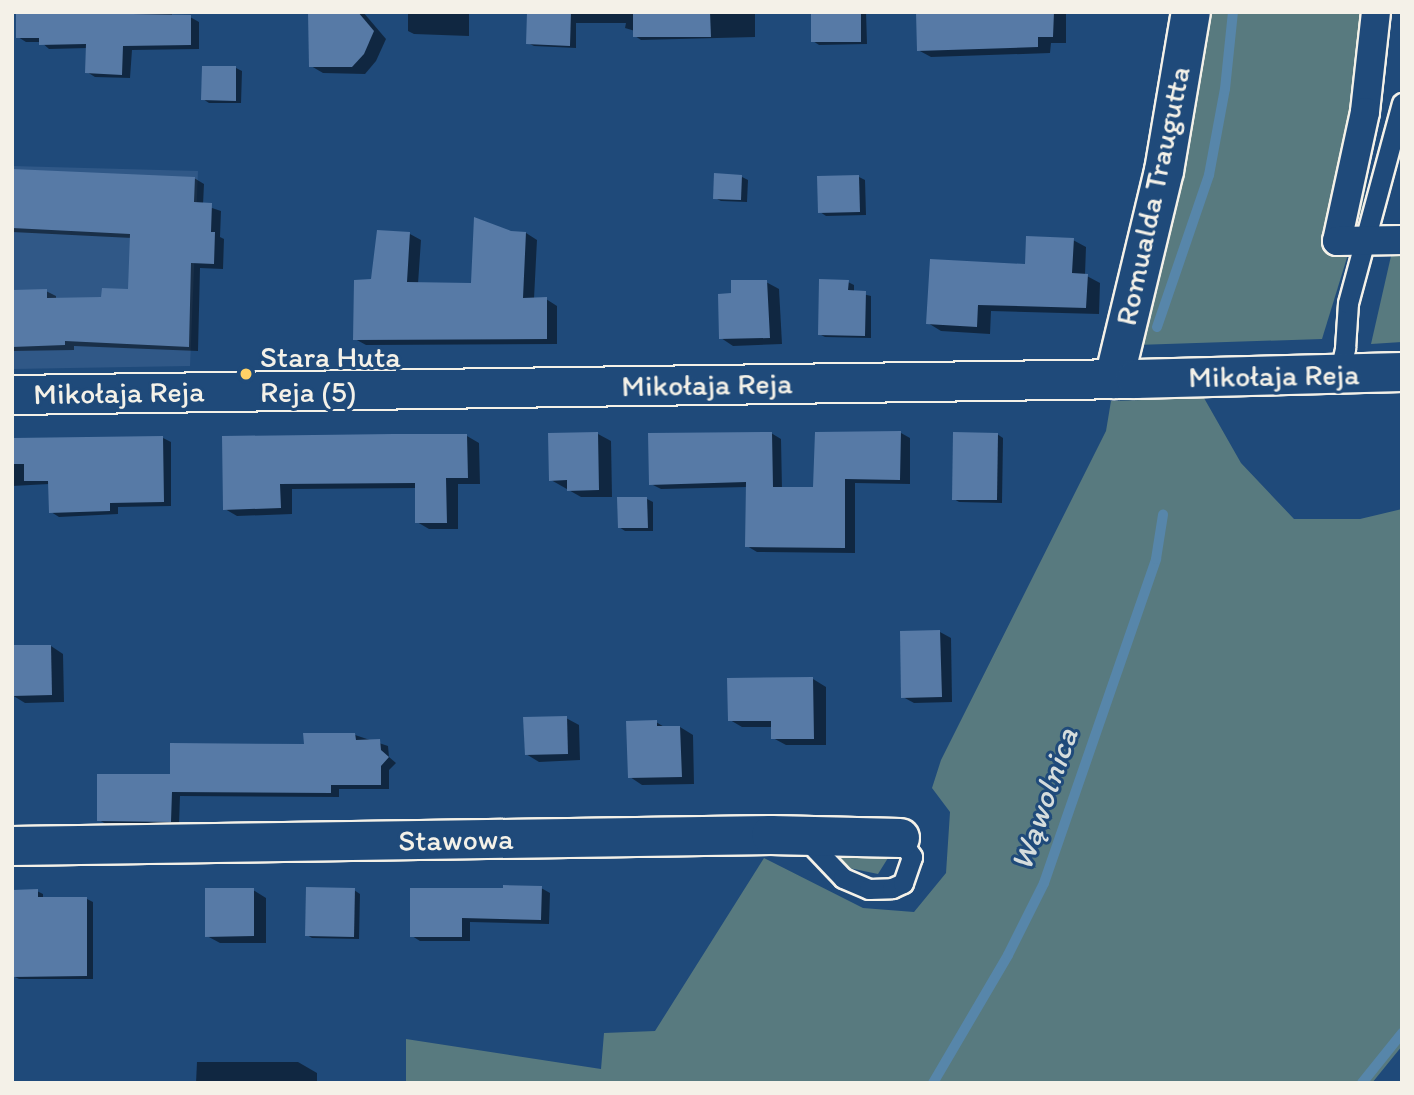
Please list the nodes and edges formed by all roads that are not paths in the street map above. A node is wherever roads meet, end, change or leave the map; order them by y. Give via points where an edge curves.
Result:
1 (1191, 12) edge
2 (1377, 12) edge
3 (1402, 103) edge
4 (1402, 240) edge
5 (1366, 242) junction
6 (1402, 372) edge
7 (1339, 375) junction
8 (1114, 379) junction
9 (12, 395) edge
10 (803, 836) junction
11 (900, 838) joint
12 (12, 846) edge

1 - 8 street, Romualda Traugutta via 1164,171
2 - 5 street via 1364,112 1337,241
3 - 5 lane
4 - 5 street
5 - 7 lane via 1348,303
6 - 7 street, Mikołaja Reja
7 - 8 street, Mikołaja Reja
8 - 9 street, Mikołaja Reja
10 - 11 street, Stawowa
10 - 11 lane via 843,878 869,890 903,883 912,857
10 - 12 street, Stawowa

